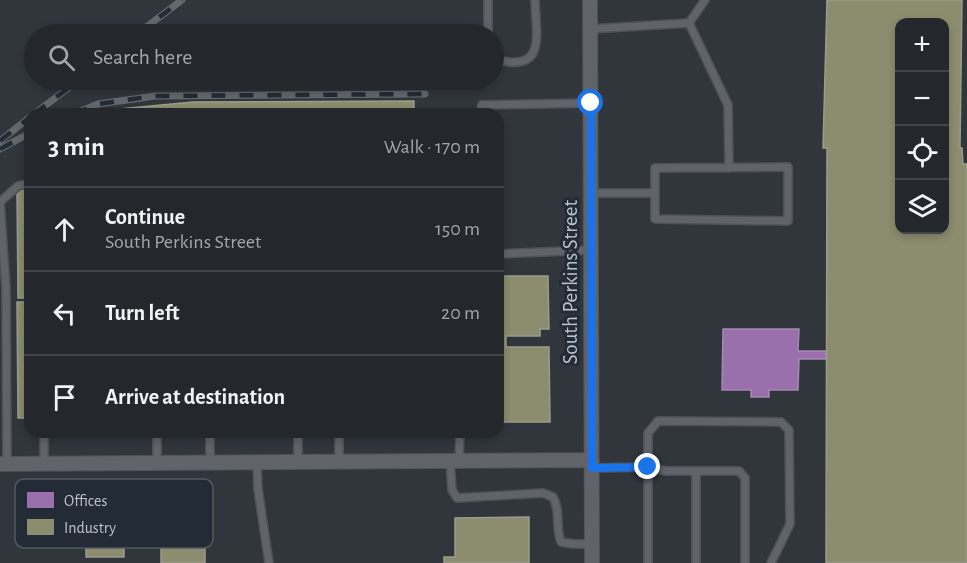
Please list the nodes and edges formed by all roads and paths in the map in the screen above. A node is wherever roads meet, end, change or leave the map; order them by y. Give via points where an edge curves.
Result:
1 (488, 0) edge
2 (535, 0) edge
3 (590, 0) edge
4 (705, 0) edge
5 (689, 23) junction
6 (488, 24) edge
7 (590, 29) junction
8 (504, 62) edge
9 (591, 103) junction
10 (481, 108) edge
11 (729, 168) junction
12 (24, 184) edge
13 (591, 193) junction
14 (655, 193) junction
15 (0, 202) edge
16 (591, 250) junction
17 (504, 254) edge
18 (44, 438) edge
19 (157, 438) edge
20 (210, 438) edge
21 (298, 438) edge
22 (339, 438) edge
23 (459, 438) edge
24 (455, 461) junction
25 (210, 462) junction
26 (257, 462) junction
27 (298, 462) junction
28 (339, 462) junction
29 (44, 463) junction
30 (157, 463) junction
31 (4, 464) edge
32 (592, 464) junction
33 (648, 467) junction
34 (696, 472) junction
35 (592, 544) junction
36 (268, 563) edge
37 (592, 563) edge
38 (648, 563) edge
39 (696, 563) edge
40 (745, 563) edge
41 (771, 563) edge

1 - 6 lane
2 - 8 lane via 537,46 532,56 524,62
3 - 7 street, South Perkins Street
4 - 5 lane
5 - 7 lane
5 - 11 lane via 728,105
7 - 9 street, South Perkins Street
9 - 10 lane
9 - 13 street, South Perkins Street
11 - 14 lane via 655,168
11 - 14 lane via 788,167 788,222 655,219
12 - 15 lane
13 - 14 lane
13 - 16 street, South Perkins Street
15 - 31 lane via 6,288
16 - 17 lane
16 - 32 street, South Perkins Street
18 - 29 lane
19 - 30 lane
20 - 25 lane
21 - 27 lane
22 - 28 lane
23 - 24 lane
24 - 28 street
24 - 32 street
24 - 35 lane via 452,490 457,498 543,493 553,497 557,504 561,542
25 - 26 street
25 - 30 street
26 - 27 street
26 - 36 lane
27 - 28 street
29 - 30 street
29 - 31 street
32 - 33 lane
32 - 35 street, South Perkins Street
33 - 34 lane
33 - 38 lane
33 - 41 lane via 648,433 657,421 781,422 789,430 790,524
34 - 39 lane
34 - 40 lane via 739,471 745,478
35 - 37 street, South Perkins Street

